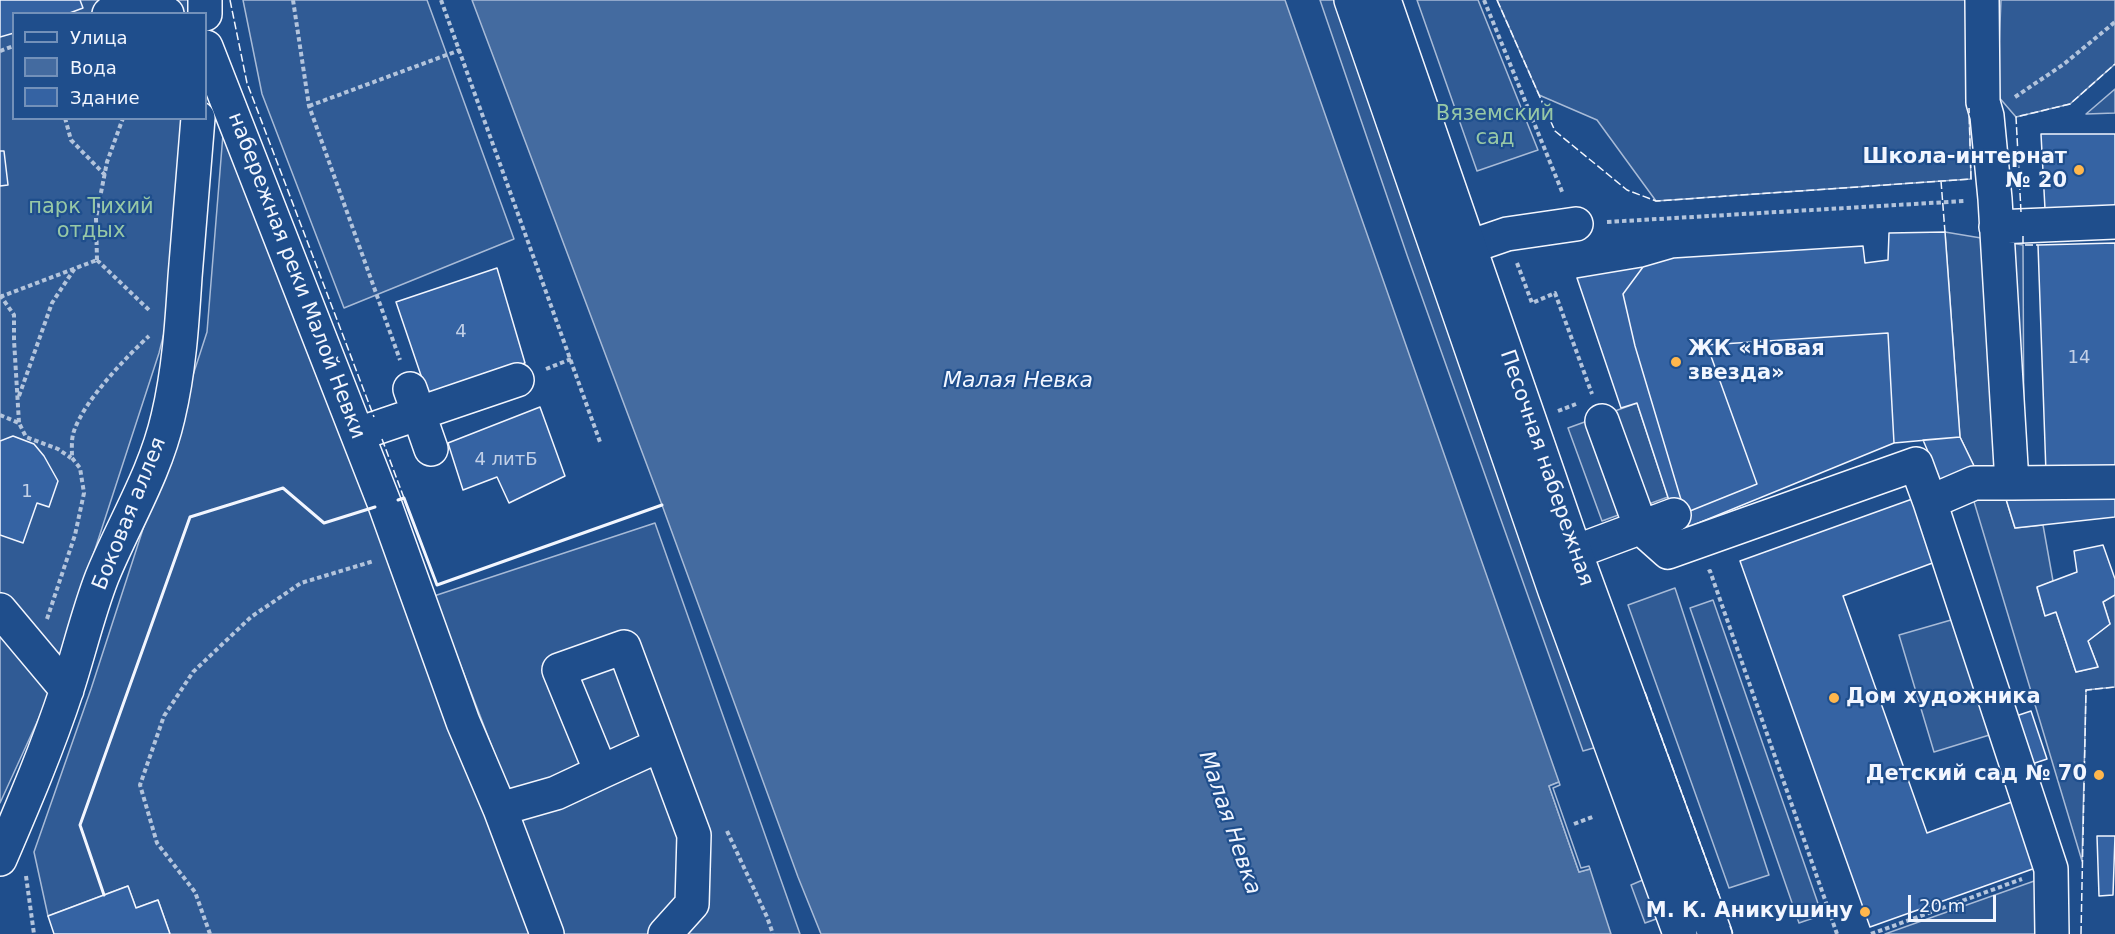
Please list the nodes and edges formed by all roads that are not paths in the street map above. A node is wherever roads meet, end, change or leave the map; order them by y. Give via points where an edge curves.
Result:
1 (1351, 0) edge
2 (1384, 0) edge
3 (1982, 0) edge
4 (116, 12) edge
5 (159, 12) edge
6 (207, 50) edge
7 (198, 120) edge
8 (1996, 213) junction
9 (2115, 222) edge
10 (1576, 224) road end
11 (1469, 247) junction
12 (516, 380) dead end
13 (414, 402) junction
14 (1602, 421) road end
15 (358, 434) junction
16 (431, 449) dead end
17 (2115, 482) edge
18 (2012, 483) junction
19 (1930, 502) junction
20 (1674, 515) dead end
21 (1641, 528) junction
22 (1575, 552) junction
23 (0, 610) edge
24 (67, 690) junction
25 (660, 744) junction
26 (601, 772) junction
27 (500, 809) junction
28 (0, 859) edge
29 (547, 934) edge
30 (665, 934) edge
31 (1680, 934) edge
32 (1715, 934) edge
33 (2052, 934) edge

1 - 31 main road, Песочная набережная
2 - 11 main road, Песочная набережная
3 - 8 main road via 1983,102
4 - 5 main road via 136,6
6 - 15 main road, набережная реки Малой Невки
7 - 24 main road, Боковая аллея via 172,329 177,374 168,419 158,455 101,579
8 - 9 main road
8 - 18 main road
10 - 11 main road via 1507,234
11 - 22 main road, Песочная набережная
12 - 13 main road
13 - 15 main road
13 - 16 main road
14 - 21 main road
15 - 27 main road, набережная реки Малой Невки via 463,722
17 - 18 main road
18 - 19 main road via 1974,483
19 - 21 main road via 1916,464 1668,552
19 - 33 main road via 2051,869
20 - 21 main road
21 - 22 main road
22 - 32 main road, Песочная набережная
23 - 24 main road
24 - 28 main road, Боковая аллея
25 - 26 main road
25 - 26 main road via 624,647 560,670
25 - 30 main road via 693,835 692,904
26 - 27 main road via 556,793
27 - 29 main road, набережная реки Малой Невки

